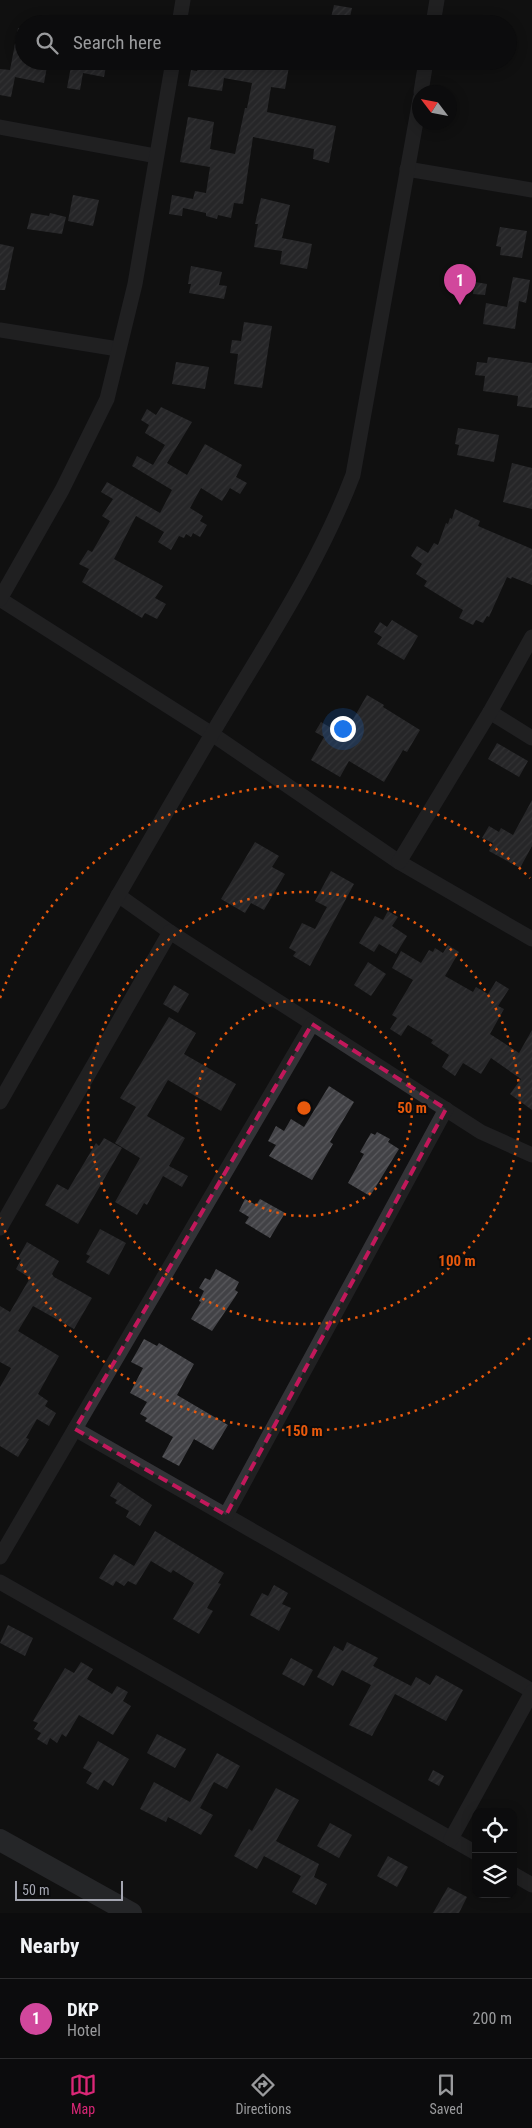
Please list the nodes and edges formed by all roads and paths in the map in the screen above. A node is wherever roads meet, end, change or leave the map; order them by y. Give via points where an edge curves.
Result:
1 (183, 0) edge
2 (438, 0) edge
3 (180, 15) edge
4 (435, 15) edge
5 (170, 70) edge
6 (425, 70) edge
7 (422, 85) edge
8 (0, 127) edge
9 (414, 130) edge
10 (156, 156) junction
11 (407, 169) junction
12 (532, 190) edge
13 (0, 330) edge
14 (118, 350) junction
15 (0, 599) edge
16 (532, 637) edge
17 (490, 712) junction
18 (212, 734) junction
19 (532, 738) edge
20 (400, 862) junction
21 (118, 895) junction
22 (170, 932) junction
23 (532, 939) edge
24 (312, 1024) junction
25 (0, 1102) edge
26 (446, 1109) junction
27 (532, 1155) edge
28 (0, 1228) edge
29 (75, 1428) junction
30 (226, 1515) junction
31 (0, 1557) edge
32 (0, 1582) edge
33 (532, 1692) edge
34 (451, 1839) junction
35 (0, 1840) edge
36 (472, 1851) edge
37 (517, 1876) edge
38 (532, 1885) edge
39 (131, 1913) edge

1 - 3 street
2 - 4 street
5 - 10 street
6 - 7 street
8 - 10 street
9 - 11 street
10 - 14 street via 135,284
11 - 12 street
11 - 18 street via 352,475 320,551
13 - 14 street
14 - 15 street via 108,399 62,490
15 - 18 street
16 - 17 street
17 - 19 street
17 - 20 street
18 - 20 street
18 - 21 street
20 - 23 street
21 - 22 street
21 - 25 street
22 - 24 street
22 - 28 street
24 - 26 street
24 - 29 street
26 - 27 street via 482,1132
26 - 30 street
29 - 30 street
29 - 31 street
30 - 33 street
32 - 34 street
33 - 34 street
34 - 36 street
35 - 39 street
37 - 38 street

